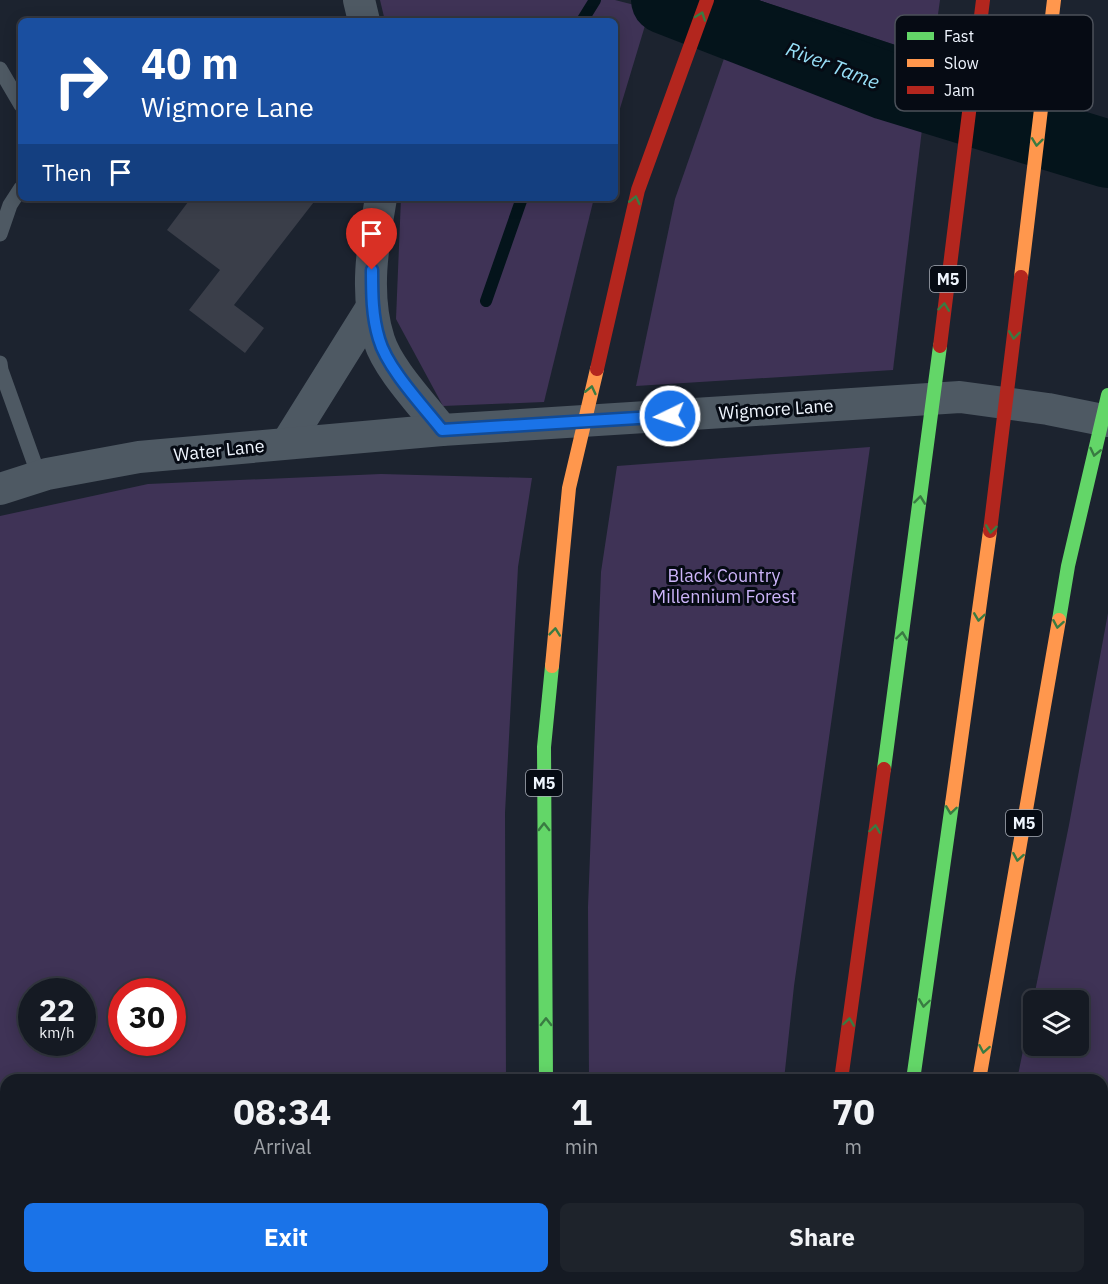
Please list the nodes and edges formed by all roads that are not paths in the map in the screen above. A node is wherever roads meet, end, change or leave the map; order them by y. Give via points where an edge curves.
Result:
1 (360, 0) edge
2 (707, 0) edge
3 (983, 0) edge
4 (1054, 0) edge
5 (981, 15) edge
6 (1052, 15) edge
7 (363, 18) edge
8 (0, 69) edge
9 (18, 100) edge
10 (969, 111) edge
11 (1041, 111) edge
12 (18, 193) edge
13 (380, 201) edge
14 (0, 234) edge
15 (372, 307) junction
16 (0, 363) edge
17 (1108, 395) edge
18 (1108, 421) edge
19 (442, 430) junction
20 (287, 443) junction
21 (39, 476) junction
22 (0, 489) edge
23 (546, 1074) edge
24 (842, 1074) edge
25 (914, 1074) edge
26 (980, 1074) edge

1 - 7 street
23 -> 2 highway, M5 via 544,747 569,488 638,190
5 -> 3 highway, M5
4 -> 6 highway
8 - 9 lane
24 -> 10 highway, M5
11 -> 25 highway via 987,559
12 - 14 lane
13 - 15 street via 371,252
15 - 19 street via 379,341 393,366
15 - 20 street
16 - 21 lane
17 -> 26 highway, M5 via 1068,566
18 - 19 street, Wigmore Lane via 960,397
19 - 20 street, Water Lane
20 - 21 street, Water Lane via 139,458
21 - 22 street, Water Lane

